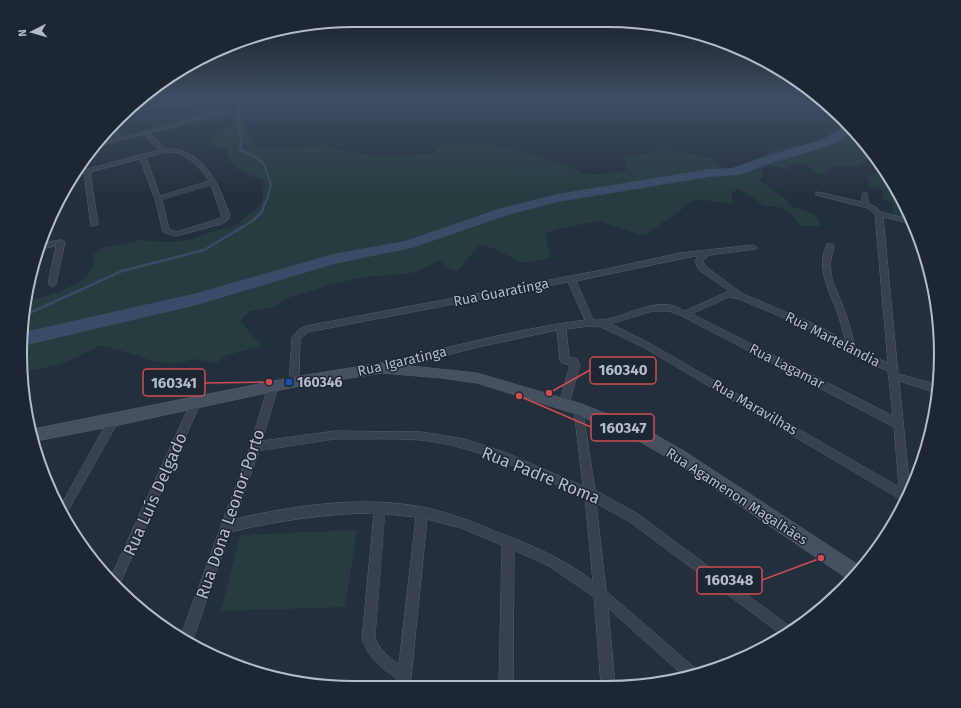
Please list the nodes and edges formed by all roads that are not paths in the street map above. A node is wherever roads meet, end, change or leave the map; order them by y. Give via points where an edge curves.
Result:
1 (116, 131) edge
2 (149, 131) edge
3 (145, 132) junction
4 (119, 139) junction
5 (104, 143) edge
6 (163, 151) junction
7 (143, 157) junction
8 (87, 171) junction
9 (82, 172) edge
10 (213, 182) junction
11 (818, 194) dead end
12 (865, 194) dead end
13 (158, 199) junction
14 (866, 205) junction
15 (879, 214) junction
16 (905, 220) edge
17 (94, 224) dead end
18 (45, 246) edge
19 (830, 246) dead end
20 (753, 247) dead end
21 (706, 254) junction
22 (571, 279) junction
23 (52, 284) dead end
24 (741, 296) junction
25 (674, 309) joint
26 (685, 314) junction
27 (590, 323) junction
28 (602, 324) junction
29 (561, 327) junction
30 (852, 351) junction
31 (382, 368) junction
32 (893, 372) junction
33 (294, 382) junction
34 (273, 387) junction
35 (932, 387) edge
36 (195, 404) junction
37 (564, 404) junction
38 (579, 409) junction
39 (114, 420) junction
40 (898, 424) junction
41 (37, 434) edge
42 (254, 447) junction
43 (904, 490) edge
44 (591, 494) junction
45 (901, 496) edge
46 (65, 508) edge
47 (380, 508) junction
48 (422, 513) junction
49 (226, 527) junction
50 (508, 541) junction
51 (852, 571) edge
52 (117, 579) edge
53 (602, 594) junction
54 (784, 629) edge
55 (187, 635) edge
56 (688, 671) edge
57 (403, 681) edge
58 (506, 681) edge
59 (608, 681) edge

1 - 4 street
2 - 3 street
3 - 4 street
3 - 6 street
4 - 5 street
6 - 7 street
6 - 10 street via 174,150 184,153 200,165
7 - 8 street
7 - 13 street
8 - 9 street
8 - 17 street
10 - 13 street
10 - 13 street via 225,213 225,218 218,222 176,234 168,232
11 - 14 street
12 - 14 street
14 - 15 street via 874,208
15 - 16 street
15 - 32 street
18 - 23 street via 61,242
19 - 30 street via 825,269 827,279
20 - 21 street, Rua Guaratinga
21 - 22 street, Rua Guaratinga via 680,256
21 - 24 street via 699,261 702,268
22 - 27 street
22 - 33 street, Rua Guaratinga via 306,329 296,338
24 - 26 street, Rua Martelândia via 729,294
24 - 30 street, Rua Martelândia via 818,329
25 - 26 street, Rua Lagamar
25 - 28 street, Rua Igaratinga via 653,308
26 - 40 street, Rua Lagamar
27 - 28 street, Rua Igaratinga
27 - 29 street, Rua Igaratinga
28 - 45 street, Rua Maravilhas via 646,345
29 - 31 street, Rua Igaratinga
29 - 37 street via 565,360 574,362 575,365
30 - 32 street, Rua Martelândia
31 - 33 street, Rua Igaratinga
31 - 37 street, Rua Agamenon Magalhães via 477,378
32 - 35 street, Rua Martelândia
32 - 40 street
33 - 34 street, Rua Igaratinga
34 - 36 street, Rua Igaratinga
34 - 42 street, Rua Dona Leonor Porto
36 - 39 street, Rua Igaratinga
36 - 52 street, Rua Luís Delgado
37 - 38 street, Rua Agamenon Magalhães
38 - 44 street
38 - 51 street, Rua Agamenon Magalhães via 640,434 679,456
39 - 41 street, Rua Igaratinga
39 - 46 street
40 - 43 street
42 - 44 street, Rua Padre Roma via 334,435 421,436 464,444 504,457
42 - 49 street, Rua Dona Leonor Porto
44 - 53 street
44 - 54 street, Rua Padre Roma via 634,518
47 - 48 street
47 - 49 street via 343,507 256,519
47 - 57 street via 368,639 374,651
48 - 50 street via 455,521
48 - 57 street
49 - 55 street, Rua Dona Leonor Porto
50 - 53 street via 561,565
50 - 58 street
53 - 56 street
53 - 59 street

